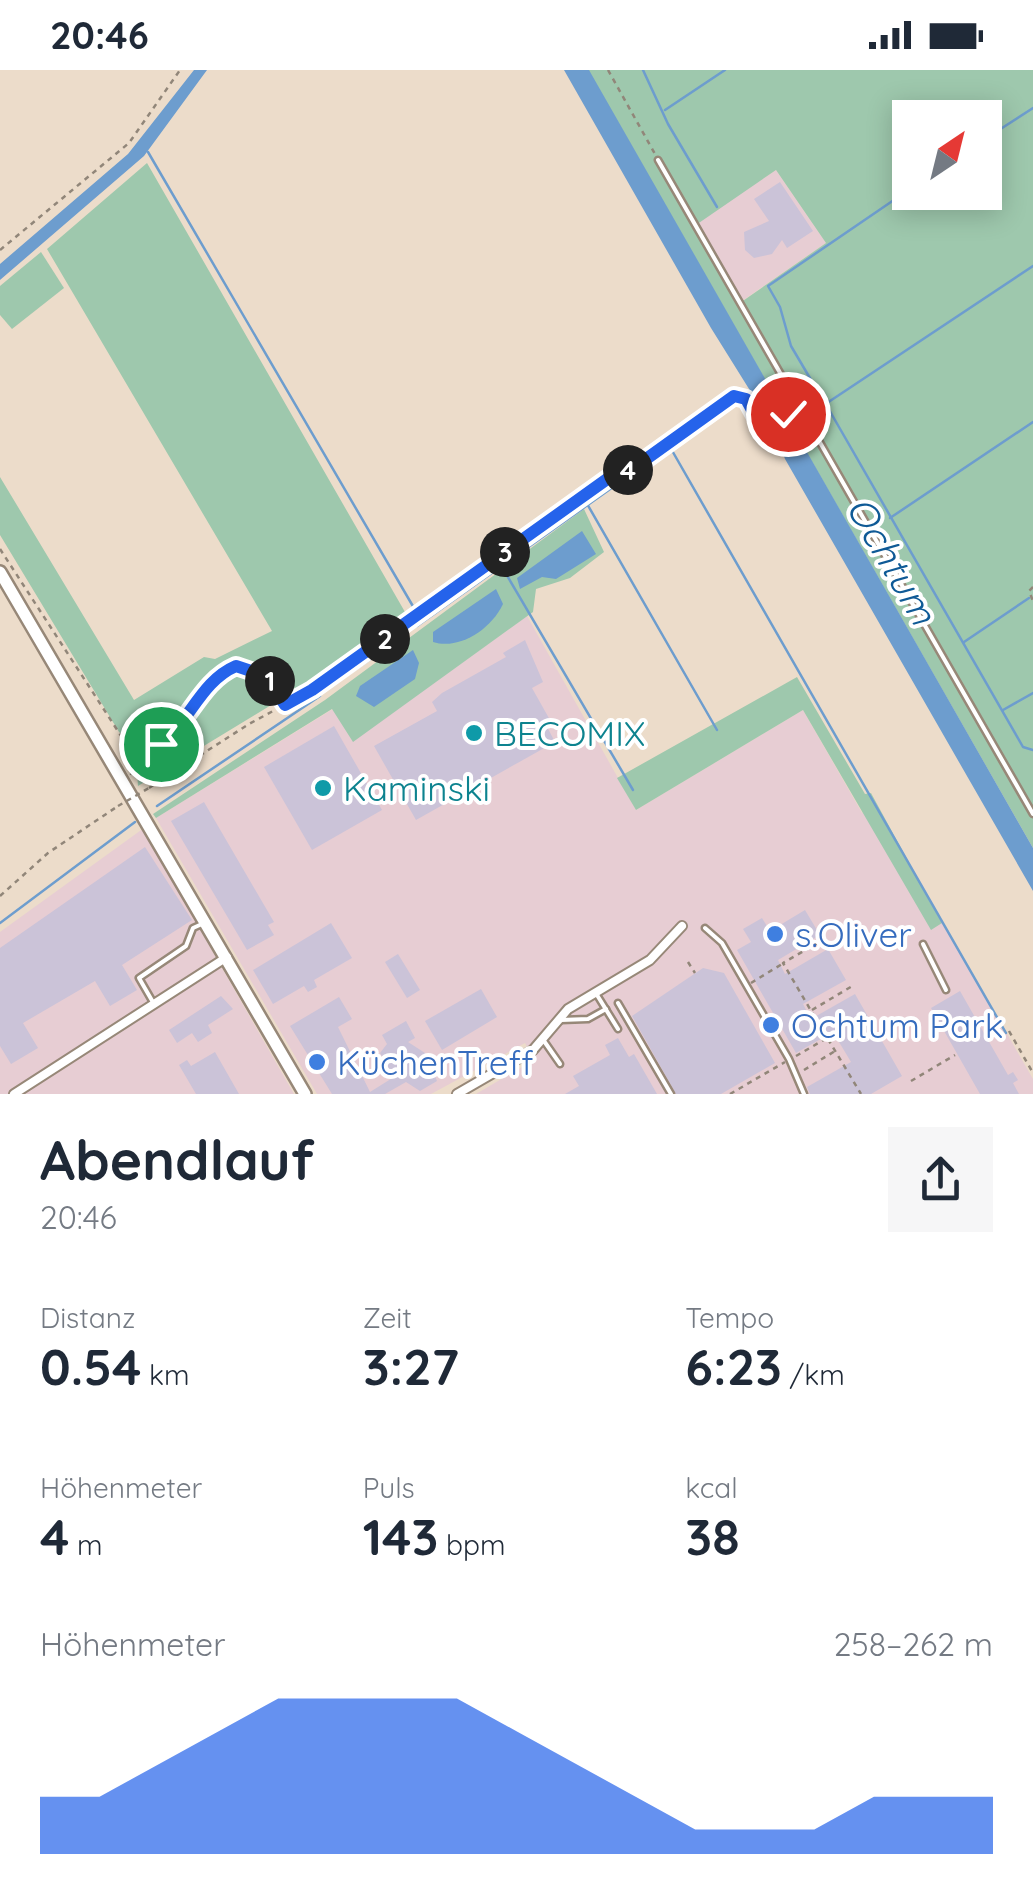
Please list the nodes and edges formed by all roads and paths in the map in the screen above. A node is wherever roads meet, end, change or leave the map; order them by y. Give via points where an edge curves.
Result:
1 (180, 70) edge
2 (608, 70) edge
3 (658, 160) joint
4 (0, 250) edge
5 (788, 414) dead end
6 (0, 549) edge
7 (0, 572) edge
8 (1033, 587) edge
9 (1033, 600) edge
10 (285, 705) junction
11 (134, 797) junction
12 (1033, 814) edge
13 (0, 896) edge
14 (206, 922) junction
15 (682, 926) dead end
16 (705, 928) dead end
17 (826, 938) dead end
18 (924, 944) dead end
19 (227, 957) junction
20 (688, 962) dead end
21 (784, 963) junction
22 (695, 973) dead end
23 (854, 984) dead end
24 (747, 985) junction
25 (946, 990) dead end
26 (595, 992) junction
27 (618, 1003) dead end
28 (154, 1004) junction
29 (606, 1009) junction
30 (811, 1010) junction
31 (561, 1020) junction
32 (618, 1029) dead end
33 (1008, 1032) dead end
34 (827, 1038) junction
35 (544, 1040) junction
36 (835, 1051) junction
37 (956, 1055) dead end
38 (790, 1060) junction
39 (560, 1064) dead end
40 (1033, 1073) edge
41 (794, 1075) junction
42 (910, 1081) dead end
43 (14, 1094) edge
44 (306, 1094) edge
45 (458, 1094) edge
46 (671, 1094) edge
47 (730, 1094) edge
48 (804, 1094) edge
49 (861, 1094) edge

1 - 4 path via 129,143
2 - 3 path
3 - 12 lane
5 - 10 path via 762,428 746,399 734,396
6 - 10 path via 125,742 148,749 161,744 218,674 236,666 266,676
7 - 11 main road
8 - 9 path
10 - 11 path, bridge
11 - 13 path, bridge via 48,853
11 - 14 main road
14 - 19 main road
14 - 28 lane via 194,928 186,946 140,978
15 - 26 street via 650,960
16 - 24 lane via 722,942
17 - 21 path
18 - 25 lane
19 - 28 street
19 - 44 main road via 267,1041
20 - 22 path
21 - 24 path
21 - 30 path
23 - 30 path
24 - 38 lane
26 - 29 lane
26 - 31 street
27 - 46 lane
28 - 43 street
29 - 31 lane via 588,1019
29 - 32 lane
30 - 34 path
31 - 35 street
33 - 40 path
34 - 36 path
34 - 38 path
35 - 39 lane
35 - 45 street
36 - 41 path
36 - 49 path
37 - 42 path
38 - 41 lane
38 - 47 path
41 - 48 lane

